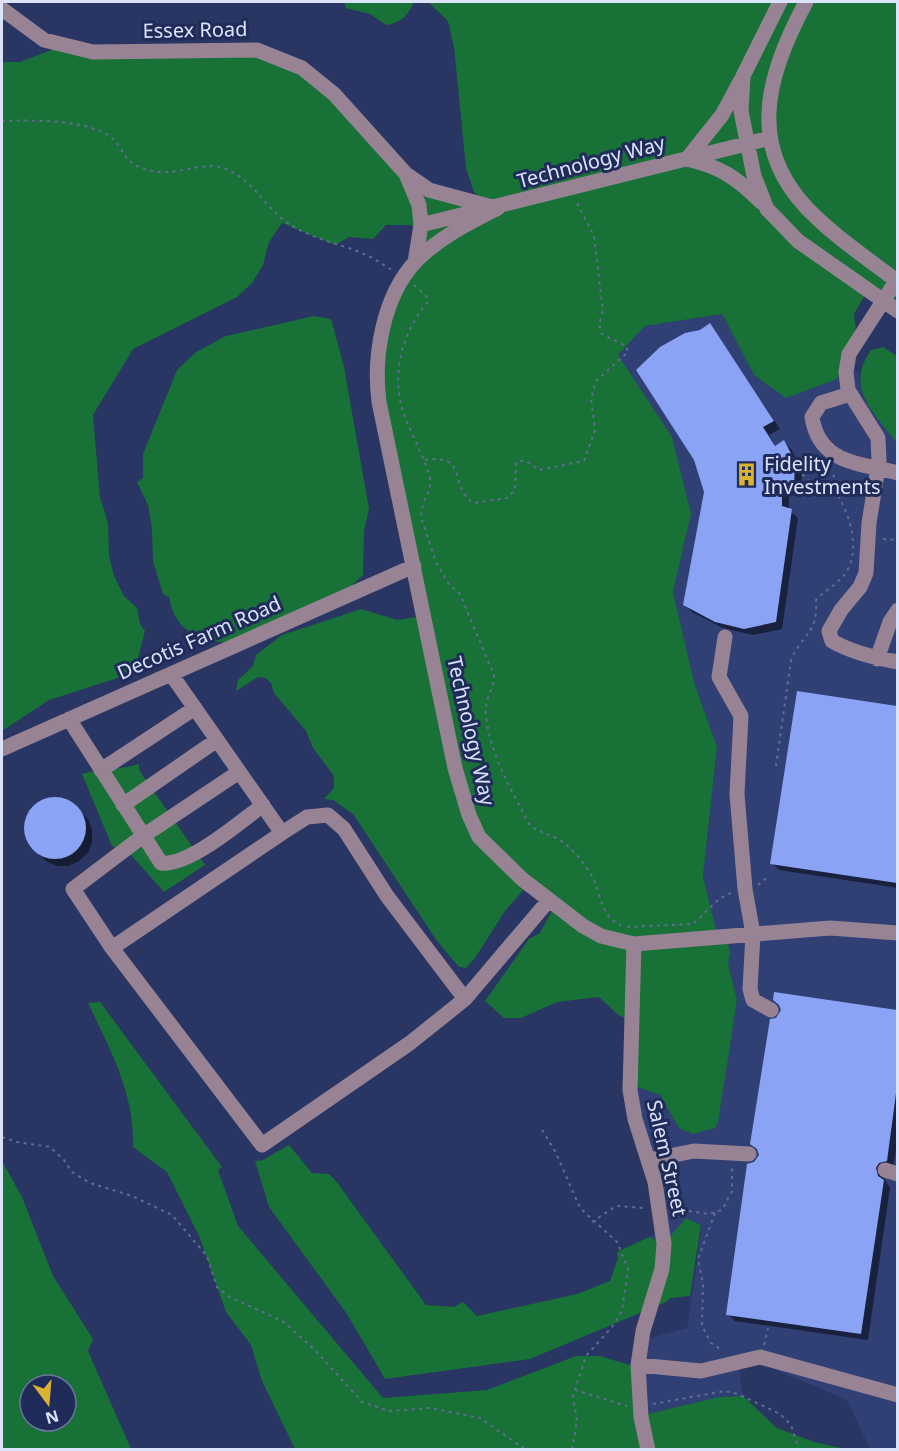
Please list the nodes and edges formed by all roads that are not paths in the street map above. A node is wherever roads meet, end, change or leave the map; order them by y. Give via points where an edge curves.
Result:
1 (780, 2) edge
2 (806, 2) edge
3 (2, 9) edge
4 (743, 76) junction
5 (770, 138) junction
6 (746, 144) junction
7 (687, 159) junction
8 (406, 174) junction
9 (498, 208) junction
10 (767, 209) junction
11 (421, 225) junction
12 (415, 262) junction
13 (897, 281) edge
14 (882, 300) junction
15 (897, 311) edge
16 (850, 394) junction
17 (878, 467) junction
18 (897, 472) edge
19 (414, 566) junction
20 (897, 610) edge
21 (725, 637) dead end
22 (878, 658) junction
23 (897, 662) edge
24 (171, 674) junction
25 (195, 708) junction
26 (69, 719) junction
27 (217, 740) junction
28 (2, 749) edge
29 (101, 770) junction
30 (239, 772) junction
31 (123, 805) junction
32 (263, 806) junction
33 (282, 832) junction
34 (143, 837) junction
35 (549, 900) junction
36 (897, 933) edge
37 (753, 934) junction
38 (634, 944) junction
39 (112, 948) junction
40 (465, 999) junction
41 (771, 1010) dead end
42 (749, 1154) dead end
43 (649, 1160) junction
44 (638, 1365) junction
45 (897, 1395) edge
46 (648, 1449) edge

1 - 4 street
2 - 5 street via 784,43 770,88
3 - 8 street, Essex Road via 44,40 93,52 257,50 302,68 334,94
4 - 6 street via 741,111
4 - 7 street via 722,115
5 - 6 street, Technology Way
5 - 13 street via 787,184 817,219
6 - 7 street, Technology Way
6 - 10 street
7 - 9 street, Technology Way
7 - 10 street via 715,165 741,183
8 - 9 street via 429,190
8 - 11 street, Essex Road via 419,205
9 - 11 street, Technology Way
9 - 12 street via 449,234
10 - 14 street via 798,241
11 - 12 street, Essex Road
12 - 19 street, Technology Way via 398,288 386,318 377,387
13 - 14 street
14 - 15 street
14 - 16 street via 849,354 846,372
16 - 17 street via 878,438
16 - 17 street via 821,403 812,417 814,433 846,462
17 - 18 street
17 - 22 street via 866,573 829,631 838,645
19 - 24 street, Decotis Farm Road
19 - 35 street, Technology Way via 455,768 469,815 479,837
20 - 22 street
21 - 37 street via 719,677 741,716 737,794
22 - 23 street
24 - 25 street
24 - 26 street, Decotis Farm Road
25 - 27 street
25 - 29 street
26 - 28 street, Decotis Farm Road
26 - 29 street
27 - 30 street
27 - 31 street
29 - 31 street
30 - 32 street
30 - 34 street
31 - 34 street
32 - 33 street
32 - 34 street via 171,865 161,863
33 - 39 street
33 - 40 street via 307,817 328,815 344,830 387,896
34 - 39 street via 73,889
35 - 38 street, Technology Way via 583,927
35 - 40 street
36 - 37 street, Technology Way via 830,928
37 - 38 street, Technology Way
37 - 41 street via 750,990 753,1000
38 - 43 street, Salem Street via 630,1090
39 - 40 street via 262,1145 410,1043
42 - 43 street via 694,1151
43 - 44 street, Salem Street via 664,1244 662,1269 643,1331
44 - 45 street via 701,1371 760,1357
44 - 46 street, Salem Street via 639,1406

